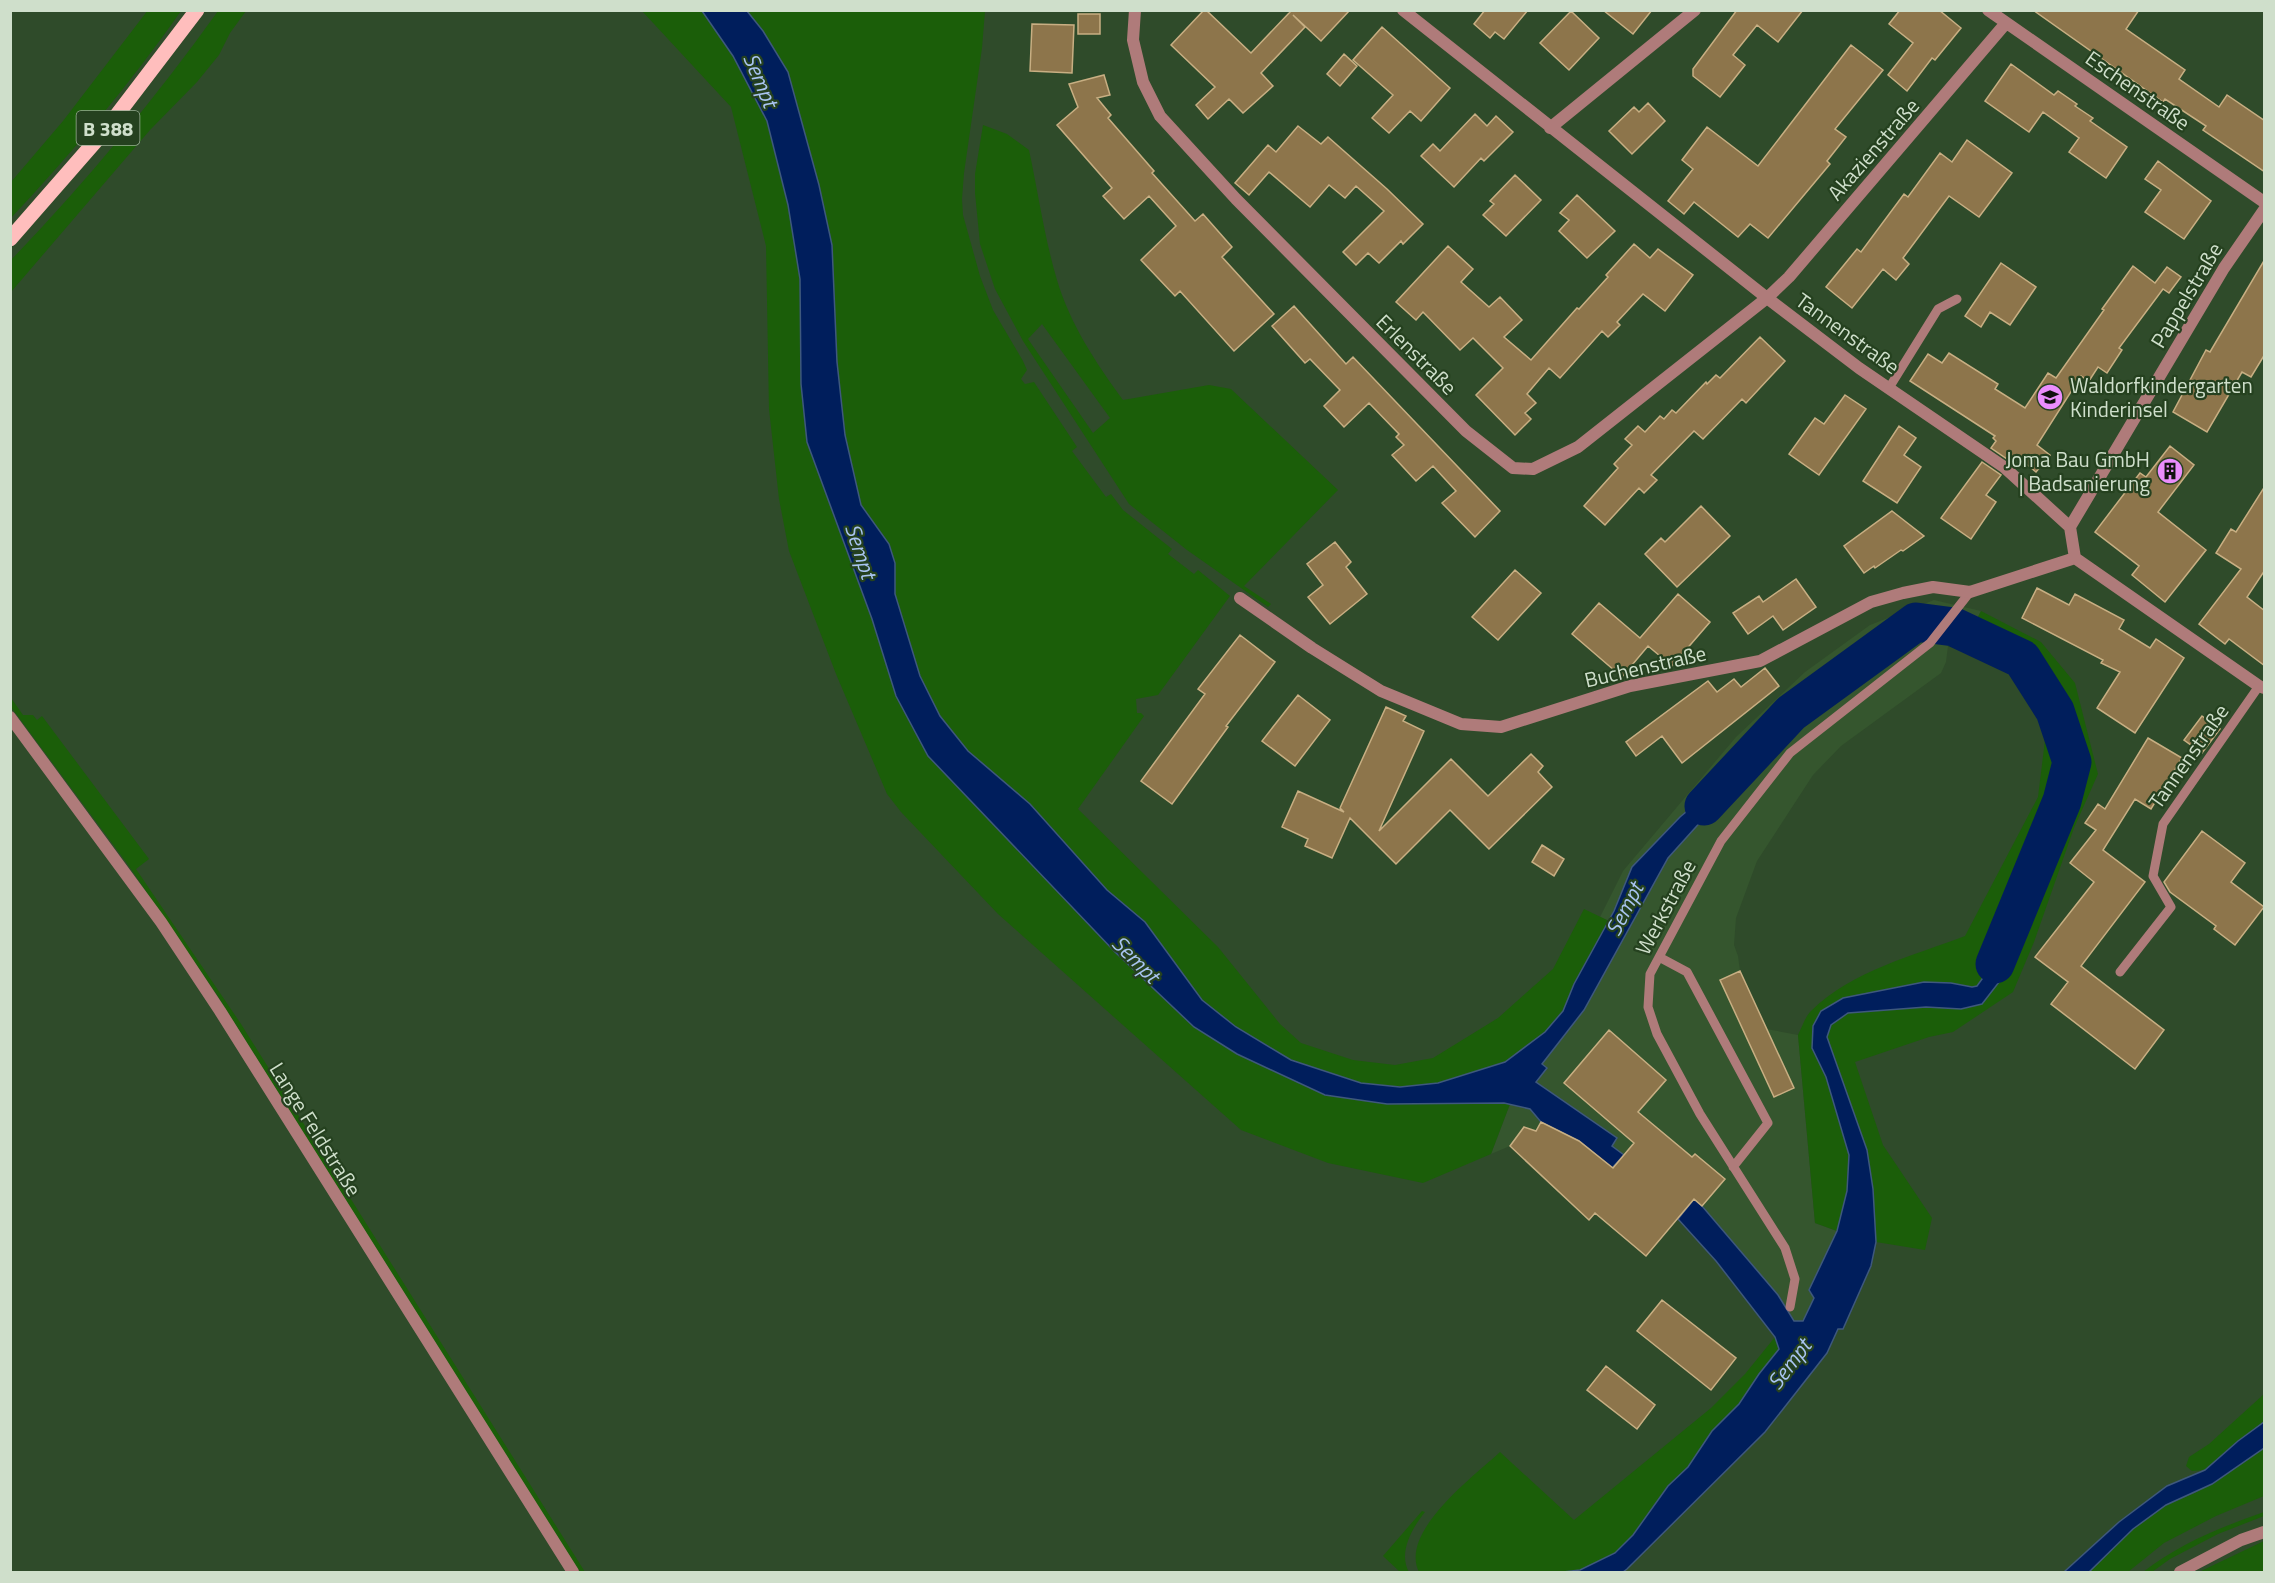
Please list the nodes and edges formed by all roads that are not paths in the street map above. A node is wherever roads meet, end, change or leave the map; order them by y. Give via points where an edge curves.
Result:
1 (197, 10) edge
2 (1135, 10) edge
3 (1402, 10) edge
4 (1695, 10) edge
5 (1988, 10) edge
6 (2006, 23) junction
7 (1550, 128) junction
8 (2265, 202) edge
9 (2265, 210) edge
10 (10, 239) edge
11 (1767, 298) junction
12 (1957, 299) dead end
13 (1889, 388) junction
14 (2070, 527) junction
15 (2075, 558) junction
16 (1970, 592) junction
17 (1240, 598) dead end
18 (2262, 687) edge
19 (10, 717) edge
20 (1659, 957) junction
21 (2120, 972) dead end
22 (1733, 1167) junction
23 (1790, 1307) dead end
24 (2265, 1532) edge
25 (573, 1572) edge
26 (2180, 1572) edge

1 - 10 main road, B 388 via 107,128
2 - 11 street, Erlenstraße via 1133,40 1143,82 1160,116 1236,200 1466,431 1513,468 1533,469 1578,447
3 - 7 street, Tannenstraße
4 - 7 street
5 - 6 street, Eschenstraße
6 - 8 street, Eschenstraße
6 - 11 street, Akazienstraße
7 - 11 street, Tannenstraße
9 - 14 street, Pappelstraße via 2224,268
11 - 13 street, Tannenstraße
12 - 13 lane via 1938,309
13 - 14 street, Tannenstraße via 2004,467
14 - 15 street
15 - 16 street, Buchenstraße
15 - 18 street, Tannenstraße
16 - 17 street, Buchenstraße via 1932,587 1871,602 1760,661 1630,686 1501,727 1461,724 1381,691
16 - 20 lane, Werkstraße via 1930,643 1790,753 1720,841
18 - 21 lane, Tannenstraße via 2163,824 2153,876 2171,907
19 - 25 street, Lange Feldstraße via 168,932
20 - 22 lane, Werkstraße via 1647,988 1648,1007 1657,1034
20 - 22 lane via 1687,972 1768,1123
22 - 23 lane, Werkstraße via 1785,1248 1795,1279
24 - 26 street

